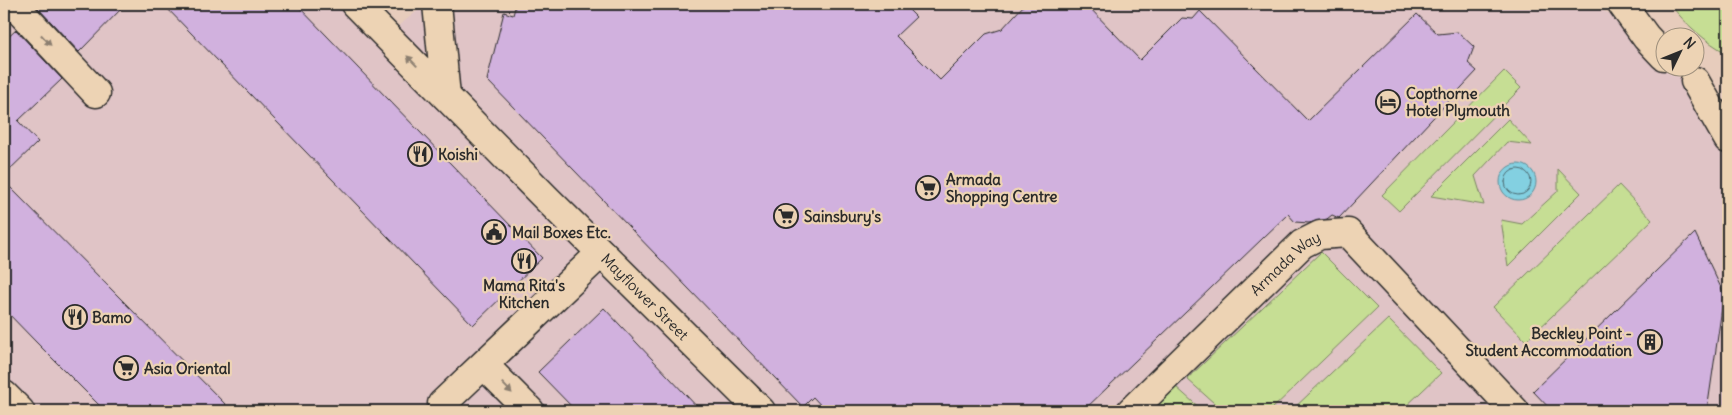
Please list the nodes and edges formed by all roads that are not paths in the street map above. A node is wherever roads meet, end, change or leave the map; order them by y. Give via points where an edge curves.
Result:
1 (13, 4) edge
2 (355, 4) edge
3 (438, 4) edge
4 (1619, 6) edge
5 (1654, 45) edge
6 (1689, 78) edge
7 (1693, 78) edge
8 (96, 93) dead end
9 (446, 96) junction
10 (1728, 99) edge
11 (1728, 139) edge
12 (601, 253) junction
13 (484, 365) junction
14 (4, 395) edge
15 (442, 404) dead end
16 (20, 411) edge
17 (530, 411) edge
18 (761, 411) edge
19 (1131, 411) edge
20 (1515, 411) edge

1 -> 8 street
9 -> 2 street, Mayflower Street
3 - 9 street
4 - 5 street
6 - 11 street
7 - 10 street
9 - 12 street, Mayflower Street
12 - 13 street
12 - 18 street, Mayflower Street
13 - 15 street
13 -> 17 street
14 - 16 street
19 - 20 street, Armada Way via 1302,244 1320,235 1348,233

